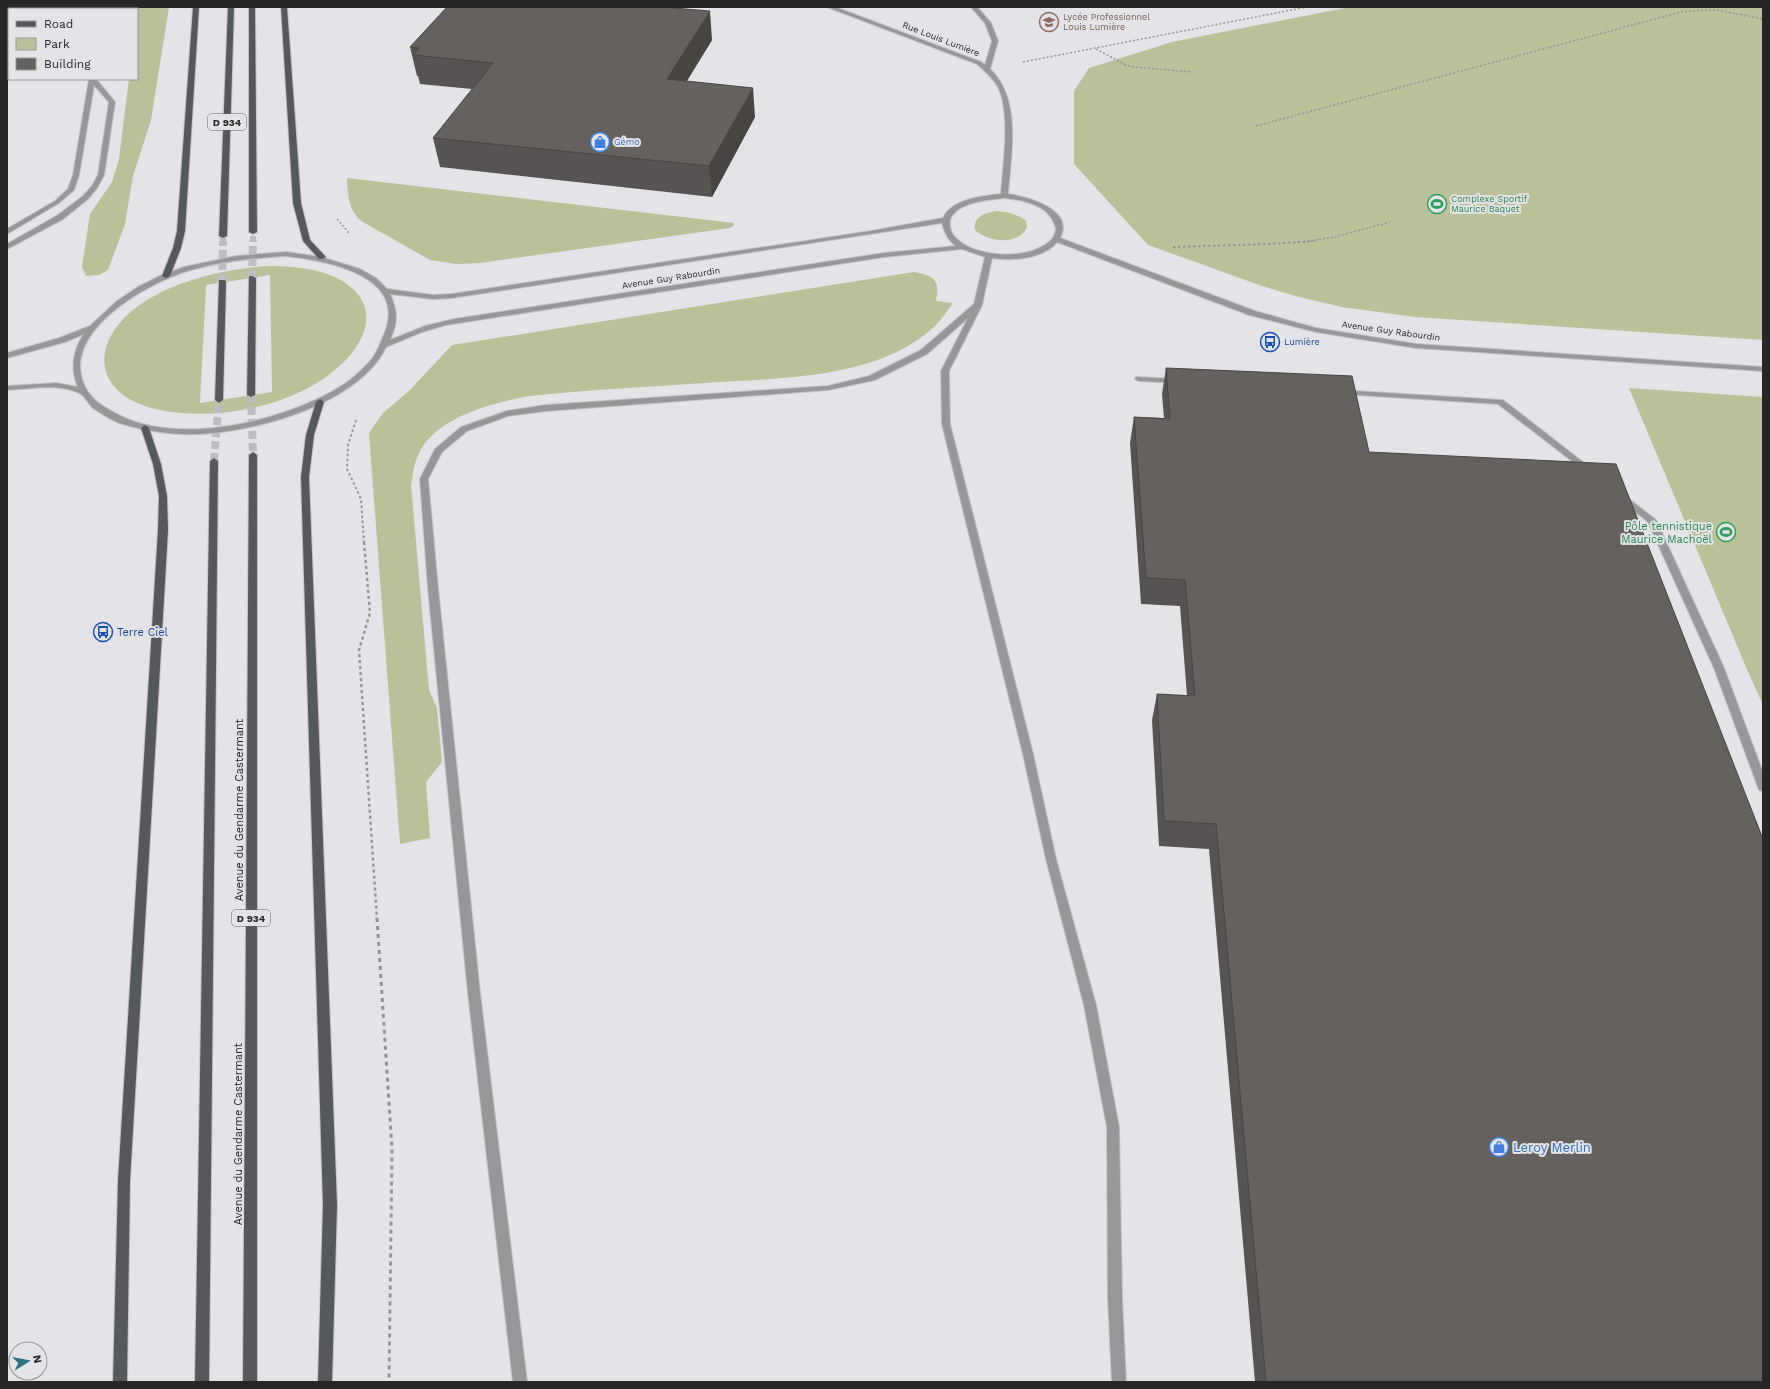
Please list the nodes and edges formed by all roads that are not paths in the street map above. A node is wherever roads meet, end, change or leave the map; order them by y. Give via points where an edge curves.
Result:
1 (196, 7) edge
2 (231, 7) edge
3 (252, 7) edge
4 (284, 7) edge
5 (830, 7) edge
6 (974, 7) edge
7 (987, 69) junction
8 (93, 80) edge
9 (94, 80) edge
10 (1004, 196) junction
11 (947, 220) junction
12 (7, 232) edge
13 (253, 232) tunnel mouth
14 (223, 236) tunnel mouth
15 (1056, 239) junction
16 (7, 247) edge
17 (964, 247) junction
18 (989, 256) junction
19 (322, 257) junction
20 (166, 276) junction
21 (252, 278) tunnel mouth
22 (222, 282) tunnel mouth
23 (385, 291) junction
24 (978, 305) junction
25 (92, 328) junction
26 (386, 345) junction
27 (7, 356) edge
28 (1763, 369) edge
29 (1139, 379) dead end
30 (1186, 382) edge
31 (7, 388) edge
32 (83, 391) junction
33 (1335, 391) edge
34 (251, 395) tunnel mouth
35 (219, 400) tunnel mouth
36 (320, 402) junction
37 (145, 428) junction
38 (253, 454) tunnel mouth
39 (214, 461) tunnel mouth
40 (1598, 477) edge
41 (1610, 487) edge
42 (1763, 787) edge
43 (120, 1382) edge
44 (202, 1382) edge
45 (250, 1382) edge
46 (324, 1382) edge
47 (520, 1382) edge
48 (1119, 1382) edge

1 - 20 main road via 181,231
2 - 14 main road, D 934
3 - 13 main road, D 934
4 - 19 main road via 297,203 306,241
5 - 7 street, Rue Louis Lumière via 979,63
6 - 7 street via 988,23 995,41
7 - 10 street, Rue Louis Lumière via 1003,90 1008,114
8 - 12 street via 71,190 57,202
9 - 16 street via 112,102 98,183 71,208
10 - 11 street via 988,197 961,205
10 - 15 street via 1021,198 1050,210 1058,220 1060,229
11 - 17 street via 946,230 952,239
11 - 23 street, Avenue Guy Rabourdin via 452,296 433,297
15 - 18 street via 1037,252 1011,257
15 - 28 street, Avenue Guy Rabourdin via 1252,313 1316,330 1416,346
17 - 18 street
17 - 26 street, Avenue Guy Rabourdin via 884,255 454,321 414,332
18 - 24 street
19 - 20 street via 286,254 246,255 205,263
19 - 23 street via 349,265 365,274
20 - 25 street via 136,291 111,309
21 - 34 main road
22 - 35 main road
23 - 26 street via 394,317
24 - 47 street via 924,352 872,378 828,388 546,408 507,414 464,429 438,451 424,479 474,993
24 - 48 street via 946,371 946,424 1028,754 1051,859 1090,1005 1113,1127 1115,1298
25 - 27 street via 62,340
25 - 32 street via 79,350 76,371
26 - 36 street via 371,366 348,385
29 - 30 street
31 - 32 street via 56,385
32 - 37 street via 102,410 118,419
33 - 40 street via 1500,402
36 - 37 street via 278,418 232,429 186,432
36 - 46 main road via 310,435 305,477 330,1205
37 - 43 main road via 157,464 163,496 163,530 124,1181
38 - 45 main road, Avenue du Gendarme Castermant / D 934
39 - 44 main road
41 - 42 street via 1652,520 1719,668

